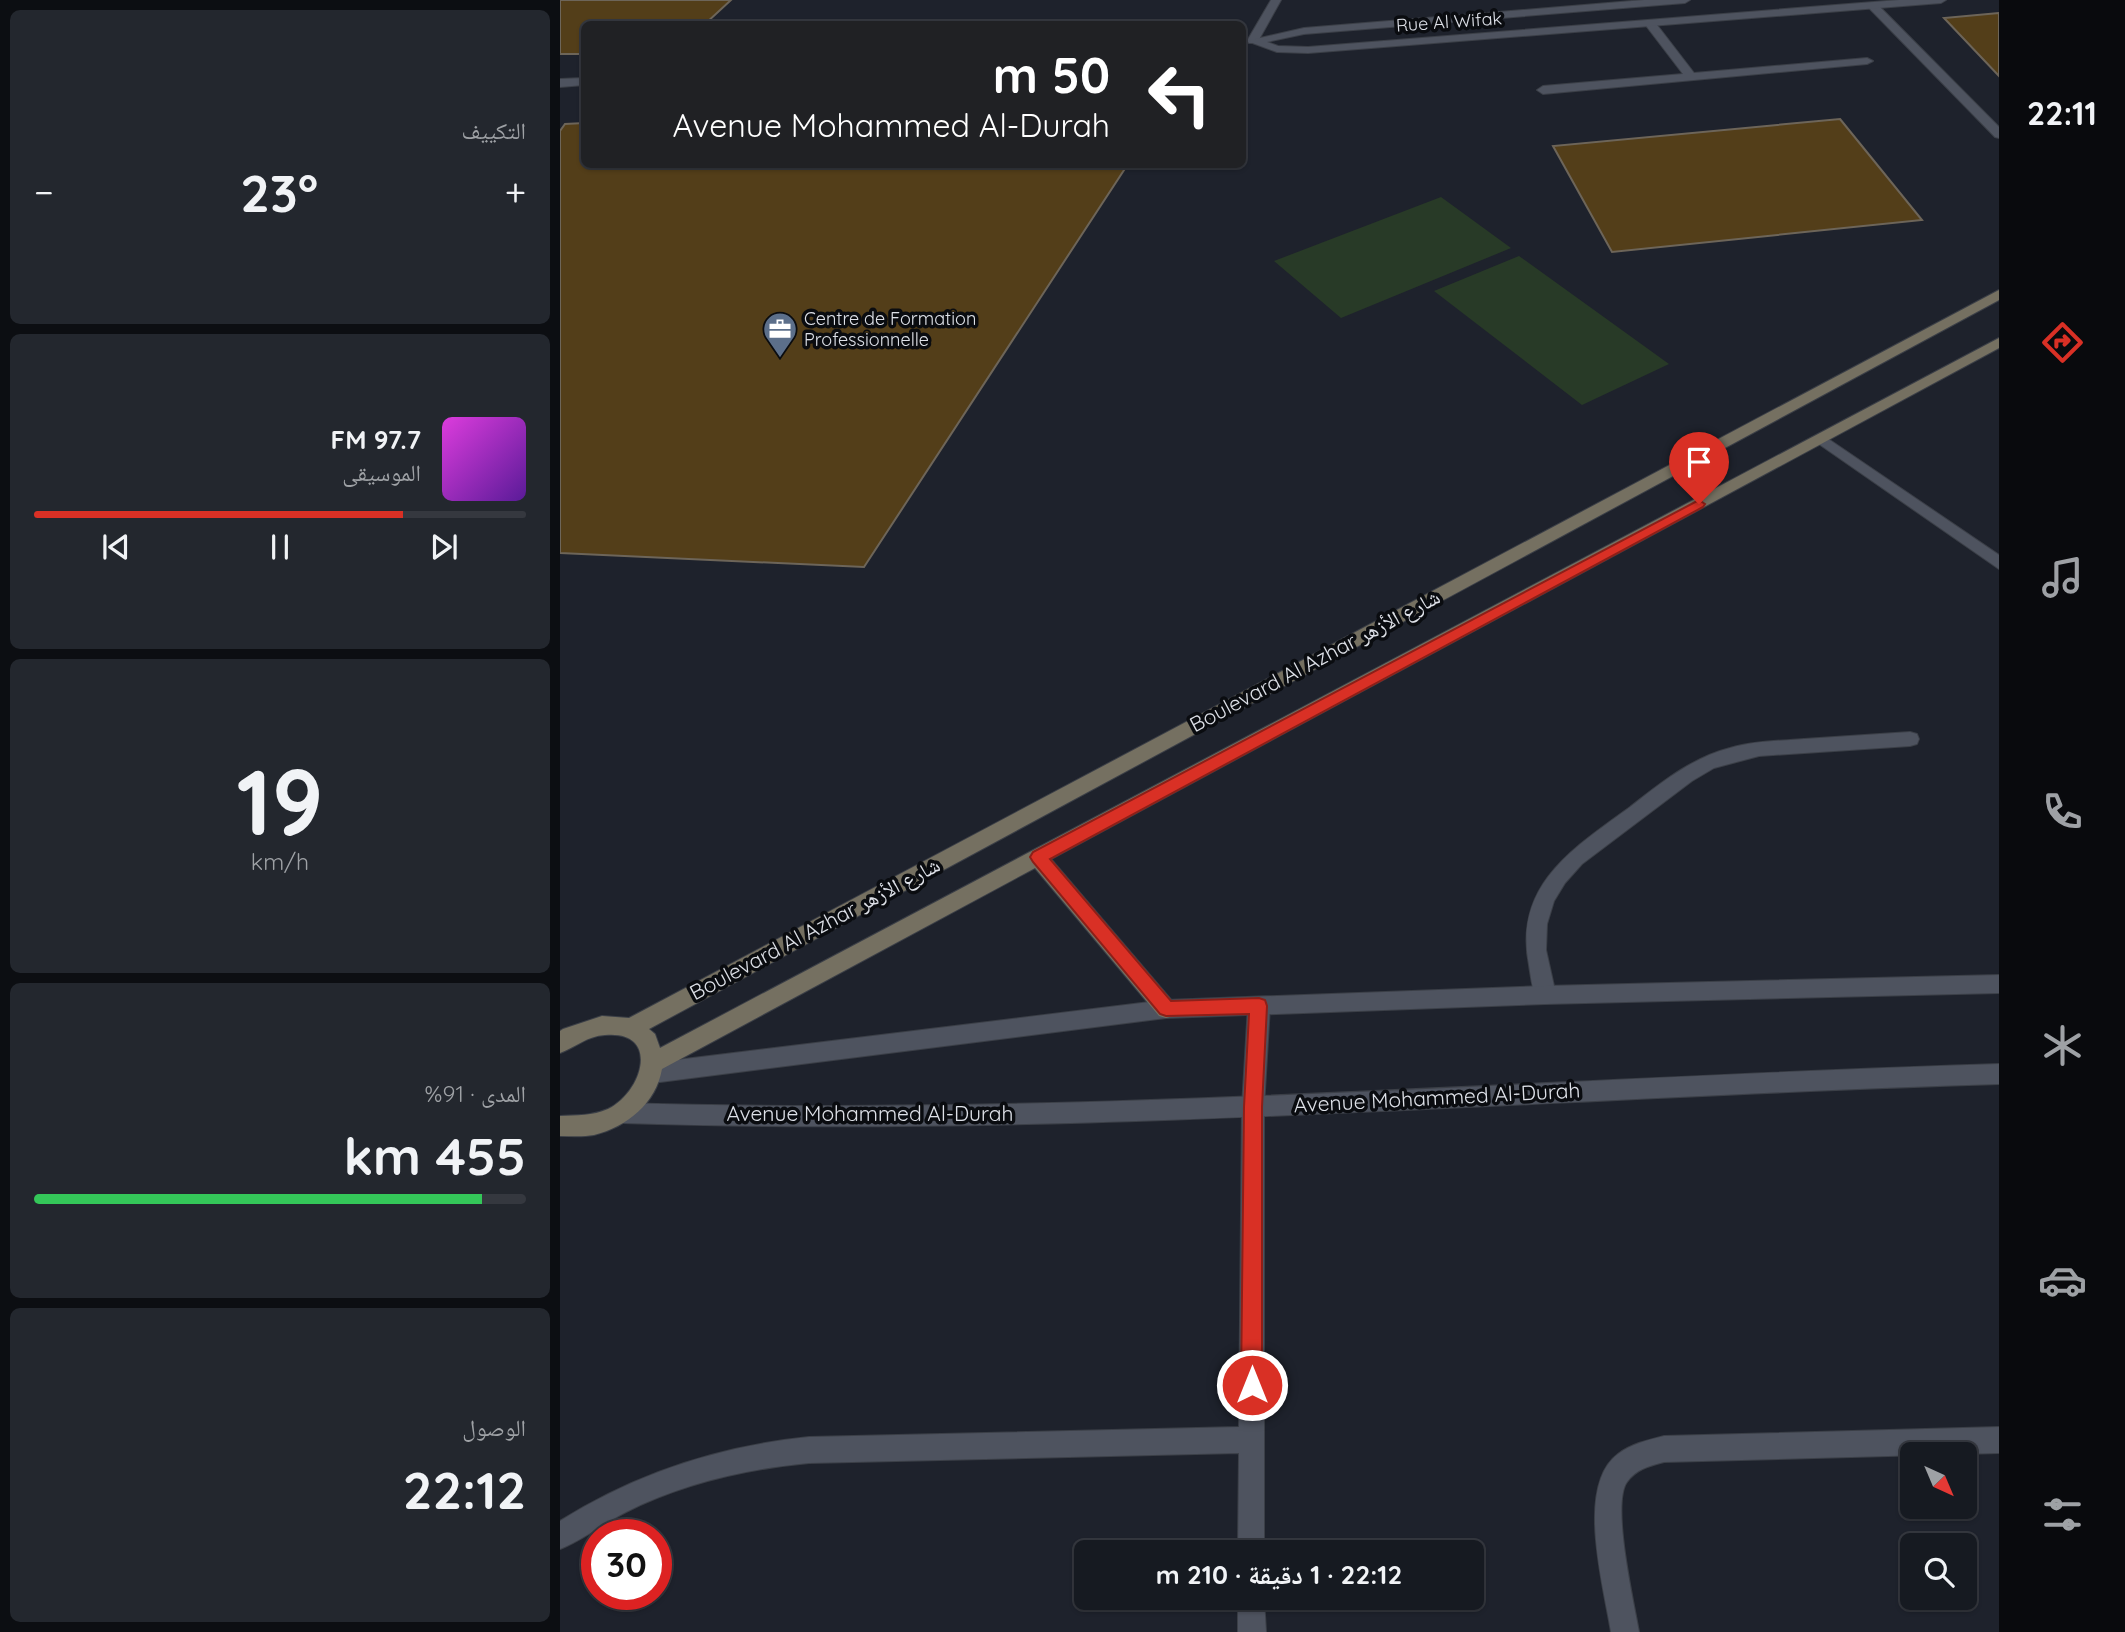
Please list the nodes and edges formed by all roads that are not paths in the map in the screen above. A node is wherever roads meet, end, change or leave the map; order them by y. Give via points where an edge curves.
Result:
1 (1276, 0) edge
2 (1685, 0) edge
3 (1941, 0) edge
4 (1663, 1) edge
5 (1873, 5) junction
6 (1650, 23) junction
7 (1248, 42) edge
8 (1867, 61) dead end
9 (1691, 77) junction
10 (581, 82) edge
11 (560, 83) edge
12 (1543, 90) dead end
13 (1999, 134) edge
14 (1999, 294) edge
15 (1999, 342) edge
16 (1821, 439) junction
17 (1999, 563) edge
18 (1910, 739) dead end
19 (1038, 857) junction
20 (1999, 984) edge
21 (1545, 995) junction
22 (1259, 1006) junction
23 (1166, 1009) junction
24 (631, 1028) junction
25 (560, 1043) edge
26 (653, 1067) junction
27 (1999, 1074) edge
28 (1253, 1107) junction
29 (623, 1113) junction
30 (560, 1126) edge
31 (1251, 1440) junction
32 (1999, 1440) edge
33 (560, 1536) edge
34 (1251, 1540) edge
35 (1251, 1610) edge
36 (1251, 1632) edge
37 (1625, 1632) edge

1 - 7 street
2 - 4 street, Rue Al Wifak
3 - 5 street, Rue Al Wifak
4 - 7 street, Rue Al Wifak via 1304,31
5 - 6 street, Rue Al Wifak
5 - 13 street
6 - 7 street, Rue Al Wifak via 1308,50
6 - 9 street
8 - 9 street
9 - 12 street
10 - 11 street
14 - 24 main road, Boulevard Al Azhar شارع الأزهر
15 - 16 main road, Boulevard Al Azhar شارع الأزهر
16 - 17 street
16 - 19 main road, Boulevard Al Azhar شارع الأزهر
18 - 21 street via 1759,749 1719,759 1685,776 1575,859 1558,877 1538,924 1536,950
19 - 23 main road
19 - 26 main road, Boulevard Al Azhar شارع الأزهر
20 - 21 street
21 - 22 street
22 - 23 street
22 - 28 street
23 - 26 street
24 - 25 main road via 599,1025
24 - 26 main road via 651,1047
26 - 29 main road via 636,1101
27 - 28 street, Avenue Mohammed Al-Durah
28 - 29 street, Avenue Mohammed Al-Durah via 823,1118
28 - 31 street
29 - 30 main road via 603,1124
31 - 33 street via 763,1453 668,1480
31 - 34 street
32 - 37 street via 1646,1451 1616,1474 1606,1513
35 - 36 street

